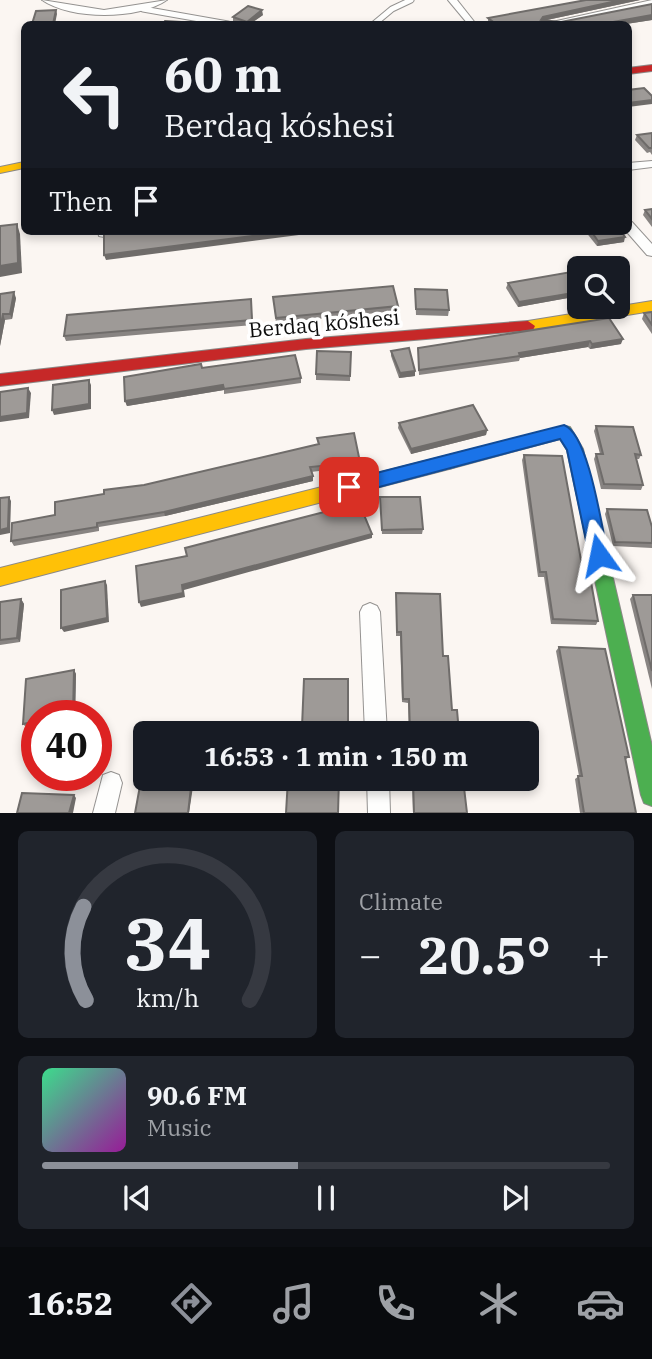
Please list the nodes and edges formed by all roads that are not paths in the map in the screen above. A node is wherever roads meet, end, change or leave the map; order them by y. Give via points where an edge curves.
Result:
1 (47, 0) edge
2 (163, 0) edge
3 (411, 0) edge
4 (452, 0) edge
5 (652, 4) edge
6 (143, 9) junction
7 (211, 21) edge
8 (378, 21) edge
9 (470, 21) edge
10 (564, 21) edge
11 (652, 68) edge
12 (632, 70) edge
13 (652, 164) edge
14 (21, 165) edge
15 (632, 166) edge
16 (0, 170) edge
17 (632, 230) edge
18 (652, 252) edge
19 (652, 306) edge
20 (0, 380) edge
21 (0, 577) edge
22 (370, 612) dead end
23 (375, 721) edge
24 (109, 791) edge
25 (378, 791) edge
26 (652, 795) edge
27 (104, 813) edge
28 (379, 813) edge

1 - 6 street via 67,9 106,15
2 - 6 street
3 - 8 lane
4 - 9 street
5 - 10 street
6 - 7 lane
11 - 12 street
13 - 15 street
14 - 16 street
17 - 18 street
19 - 20 street, Berdaq kóshesi via 523,327 306,345
21 - 26 street via 564,432 575,449
22 - 23 street
24 - 27 street
25 - 28 street

